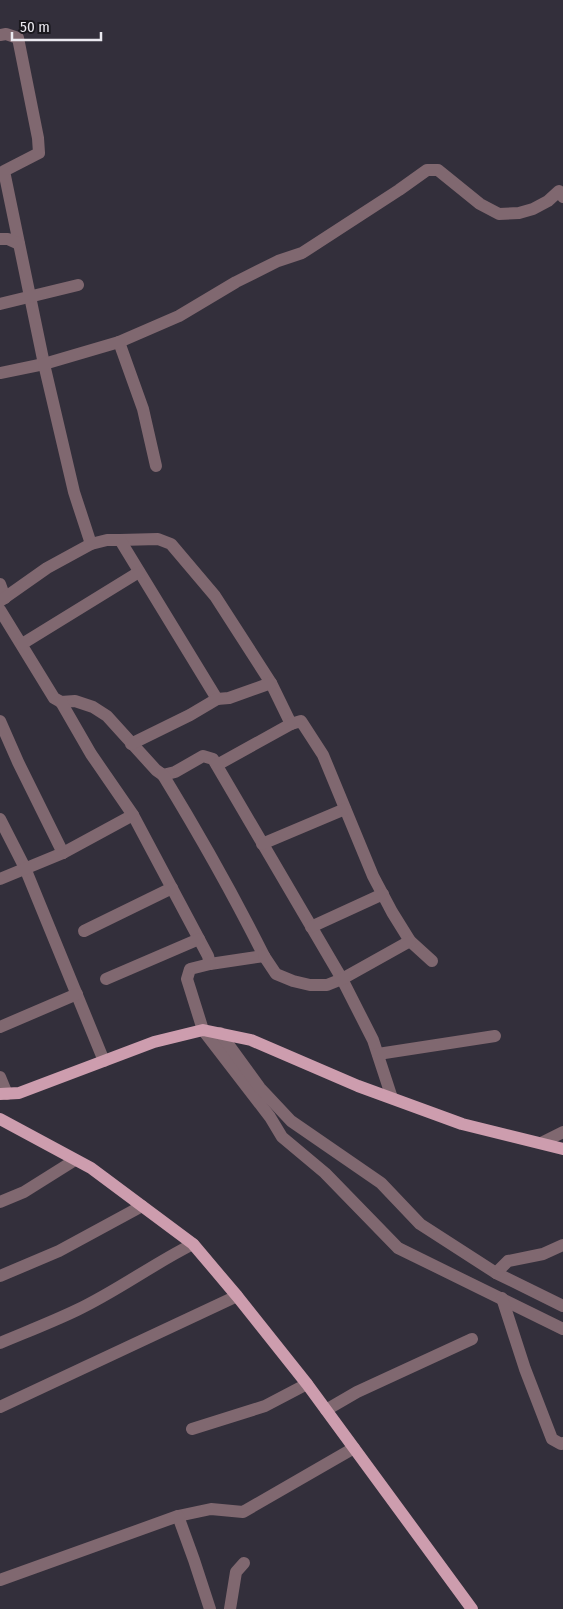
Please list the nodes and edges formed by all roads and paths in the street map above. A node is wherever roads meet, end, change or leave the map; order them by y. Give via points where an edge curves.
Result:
1 (0, 35) edge
2 (2, 171) edge
3 (563, 196) edge
4 (0, 239) edge
5 (19, 244) junction
6 (78, 285) dead end
7 (30, 298) junction
8 (0, 304) edge
9 (119, 342) junction
10 (44, 364) junction
11 (0, 373) edge
12 (156, 466) dead end
13 (120, 540) junction
14 (91, 544) junction
15 (139, 572) junction
16 (0, 584) edge
17 (2, 603) edge
18 (22, 644) junction
19 (271, 683) junction
20 (217, 699) junction
21 (61, 702) junction
22 (0, 721) edge
23 (291, 724) junction
24 (131, 744) junction
25 (217, 765) junction
26 (163, 775) junction
27 (345, 809) junction
28 (133, 814) junction
29 (0, 819) edge
30 (262, 844) junction
31 (63, 853) junction
32 (25, 868) junction
33 (0, 879) edge
34 (172, 888) junction
35 (383, 894) junction
36 (311, 927) junction
37 (84, 932) dead end
38 (199, 939) junction
39 (410, 941) junction
40 (264, 956) junction
41 (432, 961) dead end
42 (210, 964) junction
43 (106, 979) dead end
44 (342, 979) junction
45 (77, 994) junction
46 (0, 1028) edge
47 (203, 1030) junction
48 (220, 1033) junction
49 (495, 1036) dead end
50 (378, 1054) junction
51 (104, 1061) junction
52 (0, 1077) edge
53 (4, 1094) edge
54 (392, 1098) junction
55 (1, 1121) edge
56 (563, 1132) edge
57 (541, 1143) junction
58 (563, 1149) edge
59 (75, 1160) junction
60 (0, 1202) edge
61 (142, 1206) junction
62 (193, 1244) junction
63 (563, 1245) edge
64 (496, 1273) junction
65 (0, 1276) edge
66 (237, 1296) junction
67 (502, 1298) junction
68 (563, 1306) edge
69 (563, 1329) edge
70 (472, 1339) dead end
71 (0, 1343) edge
72 (307, 1384) junction
73 (0, 1407) edge
74 (326, 1410) junction
75 (192, 1429) dead end
76 (563, 1443) edge
77 (354, 1448) junction
78 (178, 1516) junction
79 (244, 1563) dead end
80 (0, 1580) edge
81 (210, 1609) edge
82 (230, 1609) edge
83 (472, 1609) edge

1 - 2 street via 18,38 39,153
2 - 5 street
3 - 9 street via 559,191 533,209 499,214 480,204 438,170 427,170 302,253 278,261 180,316
4 - 5 street
5 - 7 street
6 - 7 street
7 - 8 street
7 - 10 street
9 - 10 street
9 - 12 street via 142,409
10 - 11 street
10 - 14 street via 74,492
13 - 14 street
13 - 15 street
13 - 19 street via 158,539 171,544 215,596
14 - 17 street via 47,568
15 - 18 street
15 - 20 street
16 - 17 street
17 - 18 street
18 - 21 street via 54,698
19 - 20 street
19 - 23 street
20 - 24 street
21 - 24 street via 75,701 93,707 107,716
21 - 28 street via 91,754
22 - 31 street
23 - 25 street
23 - 27 street via 301,720 323,755
24 - 26 street
25 - 26 street via 213,759 203,756
25 - 30 street
26 - 40 street via 238,903
27 - 30 street
27 - 35 street
28 - 31 street
28 - 34 street
29 - 32 street
30 - 36 street
31 - 32 street
32 - 33 street
32 - 45 street
34 - 37 street
34 - 38 street
35 - 36 street
35 - 39 street
36 - 44 street
38 - 42 street
38 - 43 street
39 - 41 street
39 - 44 street
40 - 42 street
40 - 44 street via 276,974 293,981 327,985
42 - 47 street via 190,968 188,979
44 - 50 street
45 - 46 street
45 - 51 street
47 - 48 main road
47 - 51 main road via 154,1042
47 - 67 street via 282,1137 325,1173 398,1248
48 - 54 main road via 251,1040
48 - 64 street via 260,1088 291,1121 381,1183 420,1224
49 - 50 street
50 - 54 street
51 - 53 main road via 19,1093
52 - 53 street
54 - 57 main road via 462,1124
55 - 59 main road
56 - 57 street
57 - 58 main road
59 - 60 street via 24,1192
59 - 61 main road
61 - 62 main road
61 - 65 street via 59,1252
62 - 66 main road
62 - 71 street via 78,1310
63 - 64 street via 543,1254 508,1261
64 - 68 street
66 - 72 main road
66 - 73 street
67 - 69 street
67 - 76 street via 552,1439
70 - 74 street via 357,1392
72 - 74 main road
72 - 75 street via 265,1406
74 - 77 main road
77 - 78 street via 243,1512 211,1509
77 - 83 main road
78 - 80 street
78 - 81 street
79 - 82 street via 236,1572

